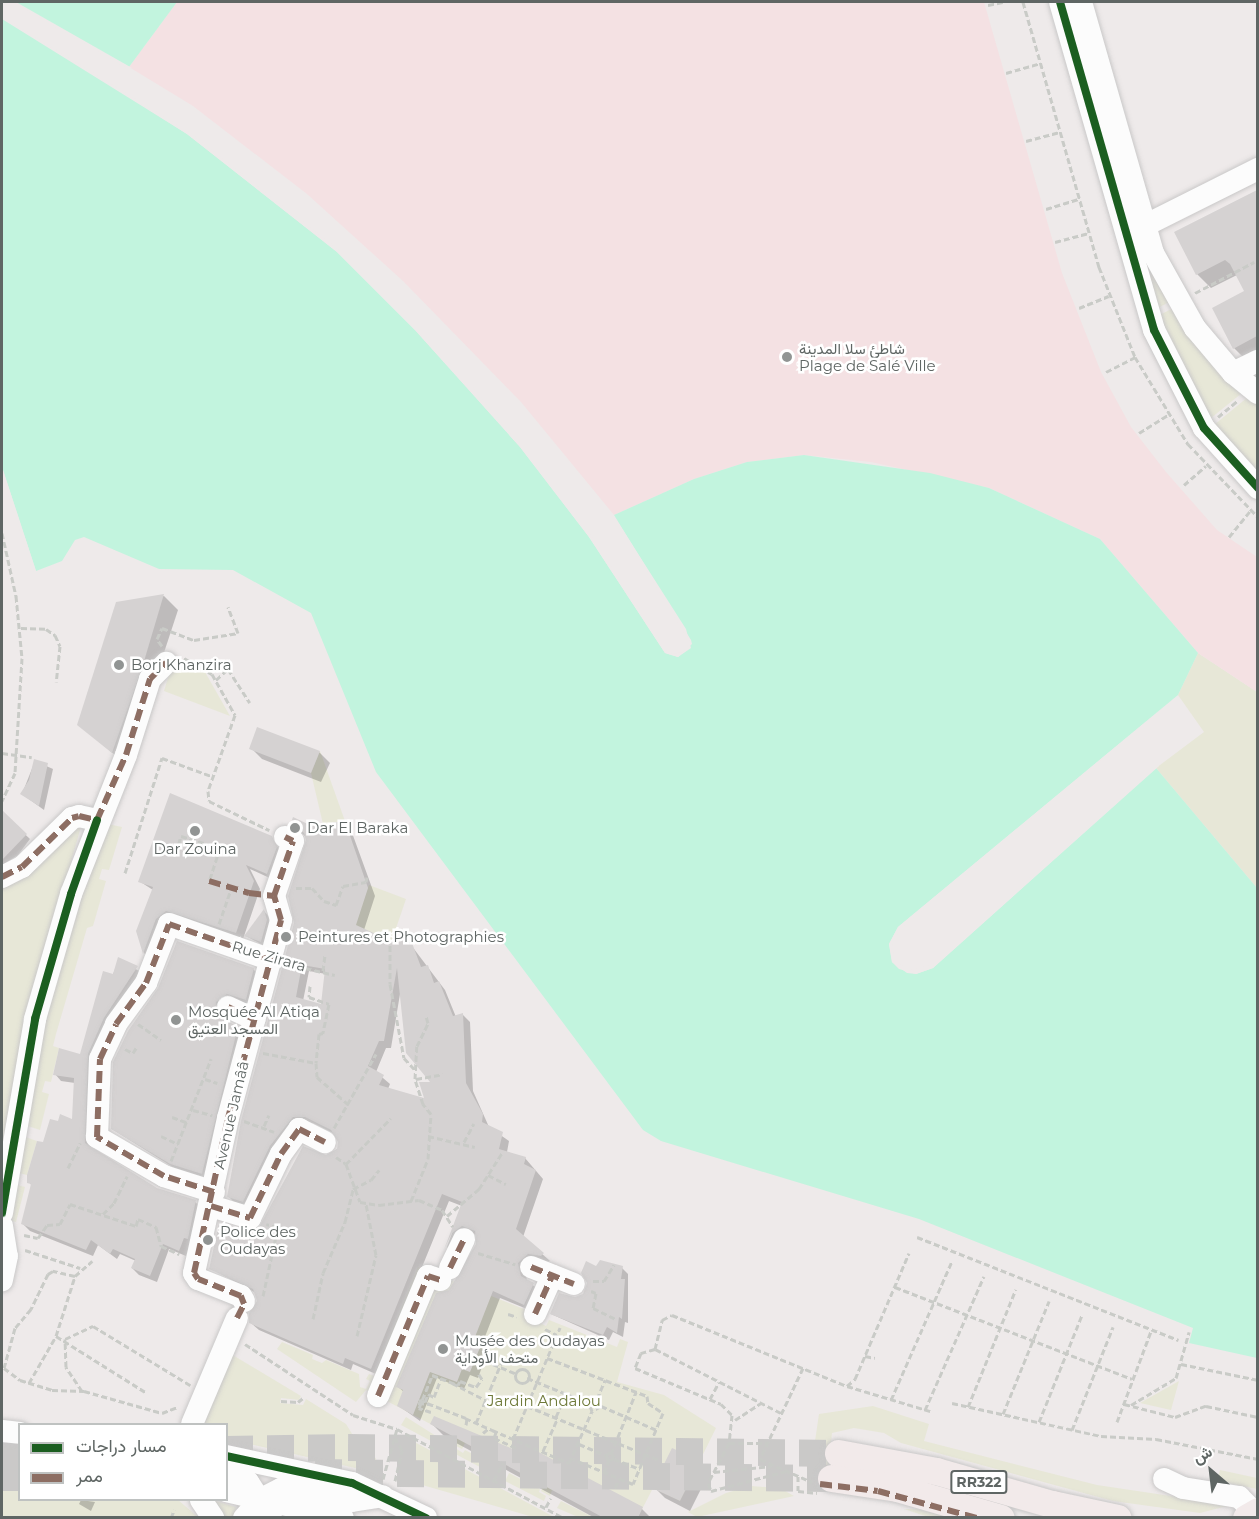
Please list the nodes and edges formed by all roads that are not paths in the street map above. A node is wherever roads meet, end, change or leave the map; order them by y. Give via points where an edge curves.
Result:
1 (1060, 2) edge
2 (1081, 2) edge
3 (1257, 169) edge
4 (1134, 231) junction
5 (1257, 361) edge
6 (1233, 373) junction
7 (1255, 391) edge
8 (1257, 488) edge
9 (171, 657) road end
10 (97, 820) junction
11 (285, 837) road end
12 (2, 877) edge
13 (272, 960) junction
14 (228, 1007) dead end
15 (254, 1019) junction
16 (330, 1149) road end
17 (212, 1199) junction
18 (2, 1212) edge
19 (2, 1226) edge
20 (464, 1239) road end
21 (2, 1280) edge
22 (574, 1284) dead end
23 (525, 1315) road end
24 (378, 1396) dead end
25 (193, 1423) edge
26 (2, 1431) edge
27 (18, 1433) edge
28 (228, 1456) edge
29 (228, 1471) edge
30 (387, 1485) junction
31 (1224, 1490) dead end
32 (228, 1492) edge
33 (202, 1501) edge
34 (266, 1508) edge
35 (1254, 1510) edge
36 (213, 1518) edge
37 (244, 1518) edge
38 (343, 1518) edge
39 (426, 1518) edge
40 (1000, 1518) edge
41 (1118, 1518) edge

1 - 4 street
2 - 4 street
3 - 4 street
4 - 6 street via 1178,302
4 - 8 street via 1154,330 1204,428
5 - 6 street
6 - 7 street
9 - 10 street via 150,679 126,754
10 - 12 street via 72,818 22,867
10 - 18 street via 35,1019
11 - 13 street, Avenue Jamââ via 293,841 274,896 281,920
13 - 15 street, Avenue Jamââ
13 - 17 street, Rue Zirara via 169,924 146,982 100,1059 97,1137 134,1161
14 - 15 street
15 - 17 street, Avenue Jamââ
16 - 17 street via 300,1129 281,1154 250,1218
17 - 25 street, Avenue Jamââ via 196,1277 241,1296 248,1305
19 - 21 street via 7,1256
20 - 24 street via 445,1274 428,1276
22 - 23 street via 542,1271
26 - 27 street
28 - 30 street via 352,1484
29 - 34 street via 248,1482
30 - 34 street via 352,1501 288,1488
30 - 39 street
31 - 35 street via 1243,1499
32 - 34 street
33 - 36 street
34 - 37 street
34 - 38 street
40 - 41 main road, RR322 via 830,1472 946,1473 1052,1504

